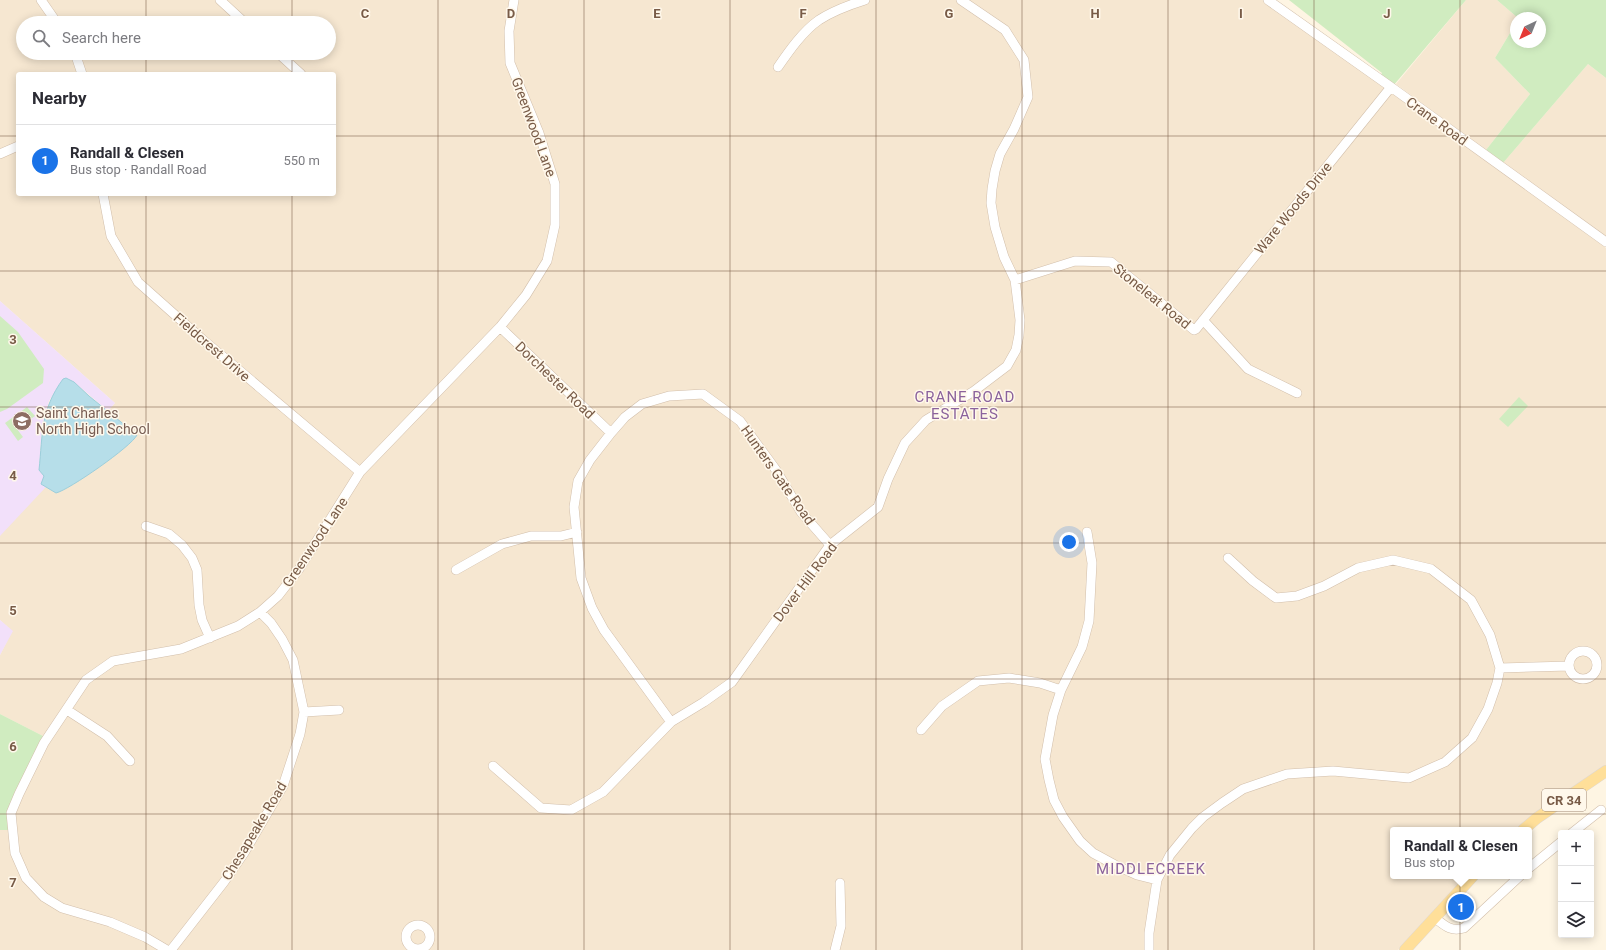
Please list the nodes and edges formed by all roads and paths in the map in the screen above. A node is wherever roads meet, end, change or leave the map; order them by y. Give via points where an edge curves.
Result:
1 (41, 0) edge
2 (220, 0) edge
3 (514, 0) edge
4 (865, 0) edge
5 (961, 0) edge
6 (1268, 0) edge
7 (52, 16) edge
8 (237, 16) edge
9 (77, 60) edge
10 (286, 60) edge
11 (778, 67) dead end
12 (81, 72) edge
13 (299, 72) edge
14 (1391, 87) junction
15 (16, 147) edge
16 (0, 154) edge
17 (103, 196) edge
18 (1606, 242) edge
19 (1015, 280) junction
20 (1203, 320) junction
21 (500, 327) junction
22 (1196, 329) joint
23 (1298, 393) dead end
24 (610, 432) junction
25 (360, 472) junction
26 (146, 526) dead end
27 (577, 532) junction
28 (1087, 532) dead end
29 (830, 545) junction
30 (1228, 558) dead end
31 (456, 570) dead end
32 (260, 612) junction
33 (210, 638) junction
34 (1569, 666) dead end
35 (1500, 668) junction
36 (1061, 690) junction
37 (67, 710) junction
38 (339, 710) dead end
39 (304, 712) junction
40 (671, 722) junction
41 (921, 730) dead end
42 (130, 761) dead end
43 (493, 766) dead end
44 (1606, 771) edge
45 (1601, 810) dead end
46 (1526, 827) edge
47 (1576, 830) edge
48 (1558, 844) edge
49 (1532, 866) edge
50 (1470, 879) edge
51 (1517, 879) edge
52 (1157, 880) junction
53 (840, 883) dead end
54 (1435, 918) junction
55 (167, 950) edge
56 (171, 950) edge
57 (835, 950) edge
58 (1149, 950) edge
59 (1405, 950) edge

1 - 7 street
2 - 8 street
3 - 21 street, Greenwood Lane via 509,31 510,63 539,133 555,184 555,225 547,261 526,295
4 - 11 street via 847,5 819,20 794,45
5 - 19 street, Dover Hill Road via 1005,30 1024,60 1028,98 1000,154 991,203 1004,256
6 - 14 street, Crane Road
9 - 12 street
10 - 13 street
14 - 18 street, Crane Road
14 - 20 street, Ware Woods Drive
15 - 16 street
17 - 25 street, Fieldcrest Drive via 112,236 138,282
19 - 22 street, Stoneleat Road via 1075,261 1111,262 1194,330
19 - 29 street, Dover Hill Road via 1020,320 1019,335 1016,350 1007,366 974,391 926,420 905,443 878,507
20 - 22 street, Ware Woods Drive
20 - 23 street via 1248,369
21 - 24 street, Dorchester Road
21 - 25 street, Greenwood Lane
24 - 27 street, Hunters Gate Road via 578,481 574,507
24 - 29 street, Hunters Gate Road via 642,404 668,396 704,394 740,421 776,470 801,512
25 - 32 street, Greenwood Lane via 299,569 278,596
26 - 33 street via 169,534 192,558 197,570 202,620
27 - 31 street via 561,536 532,536 502,544
27 - 40 street, Hunters Gate Road via 581,578 592,608 604,630
28 - 36 street via 1092,563 1089,621 1082,647
29 - 40 street, Dover Hill Road via 732,682
30 - 35 street via 1276,598 1297,596 1324,586 1358,568 1393,560 1431,569 1471,600 1490,635
32 - 33 street, Greenwood Lane via 238,626
32 - 39 street, Chesapeake Road via 282,639 292,660
33 - 37 street, Greenwood Lane via 181,650 113,661 86,680
34 - 35 street
35 - 52 street via 1488,709 1472,738 1445,762 1409,778 1333,771 1287,774 1243,789 1222,802 1192,828 1170,855
36 - 41 street via 1040,682 1010,678 978,681 942,706
36 - 52 street via 1053,714 1045,758 1054,800 1062,817 1080,841 1093,853 1137,875
37 - 42 street via 107,736
37 - 55 street, Greenwood Lane via 44,743 19,794 12,814 15,853 26,878 44,897 62,908 110,922 145,937
38 - 39 street
39 - 56 street, Chesapeake Road via 284,786 244,853
40 - 43 street, Dover Hill Road via 603,792 571,810 541,808
44 - 46 main road, CR 34
45 - 47 street
48 - 49 street
50 - 54 main road
51 - 54 street via 1464,928 1452,930
52 - 58 street
53 - 57 street via 841,926
54 - 59 main road

